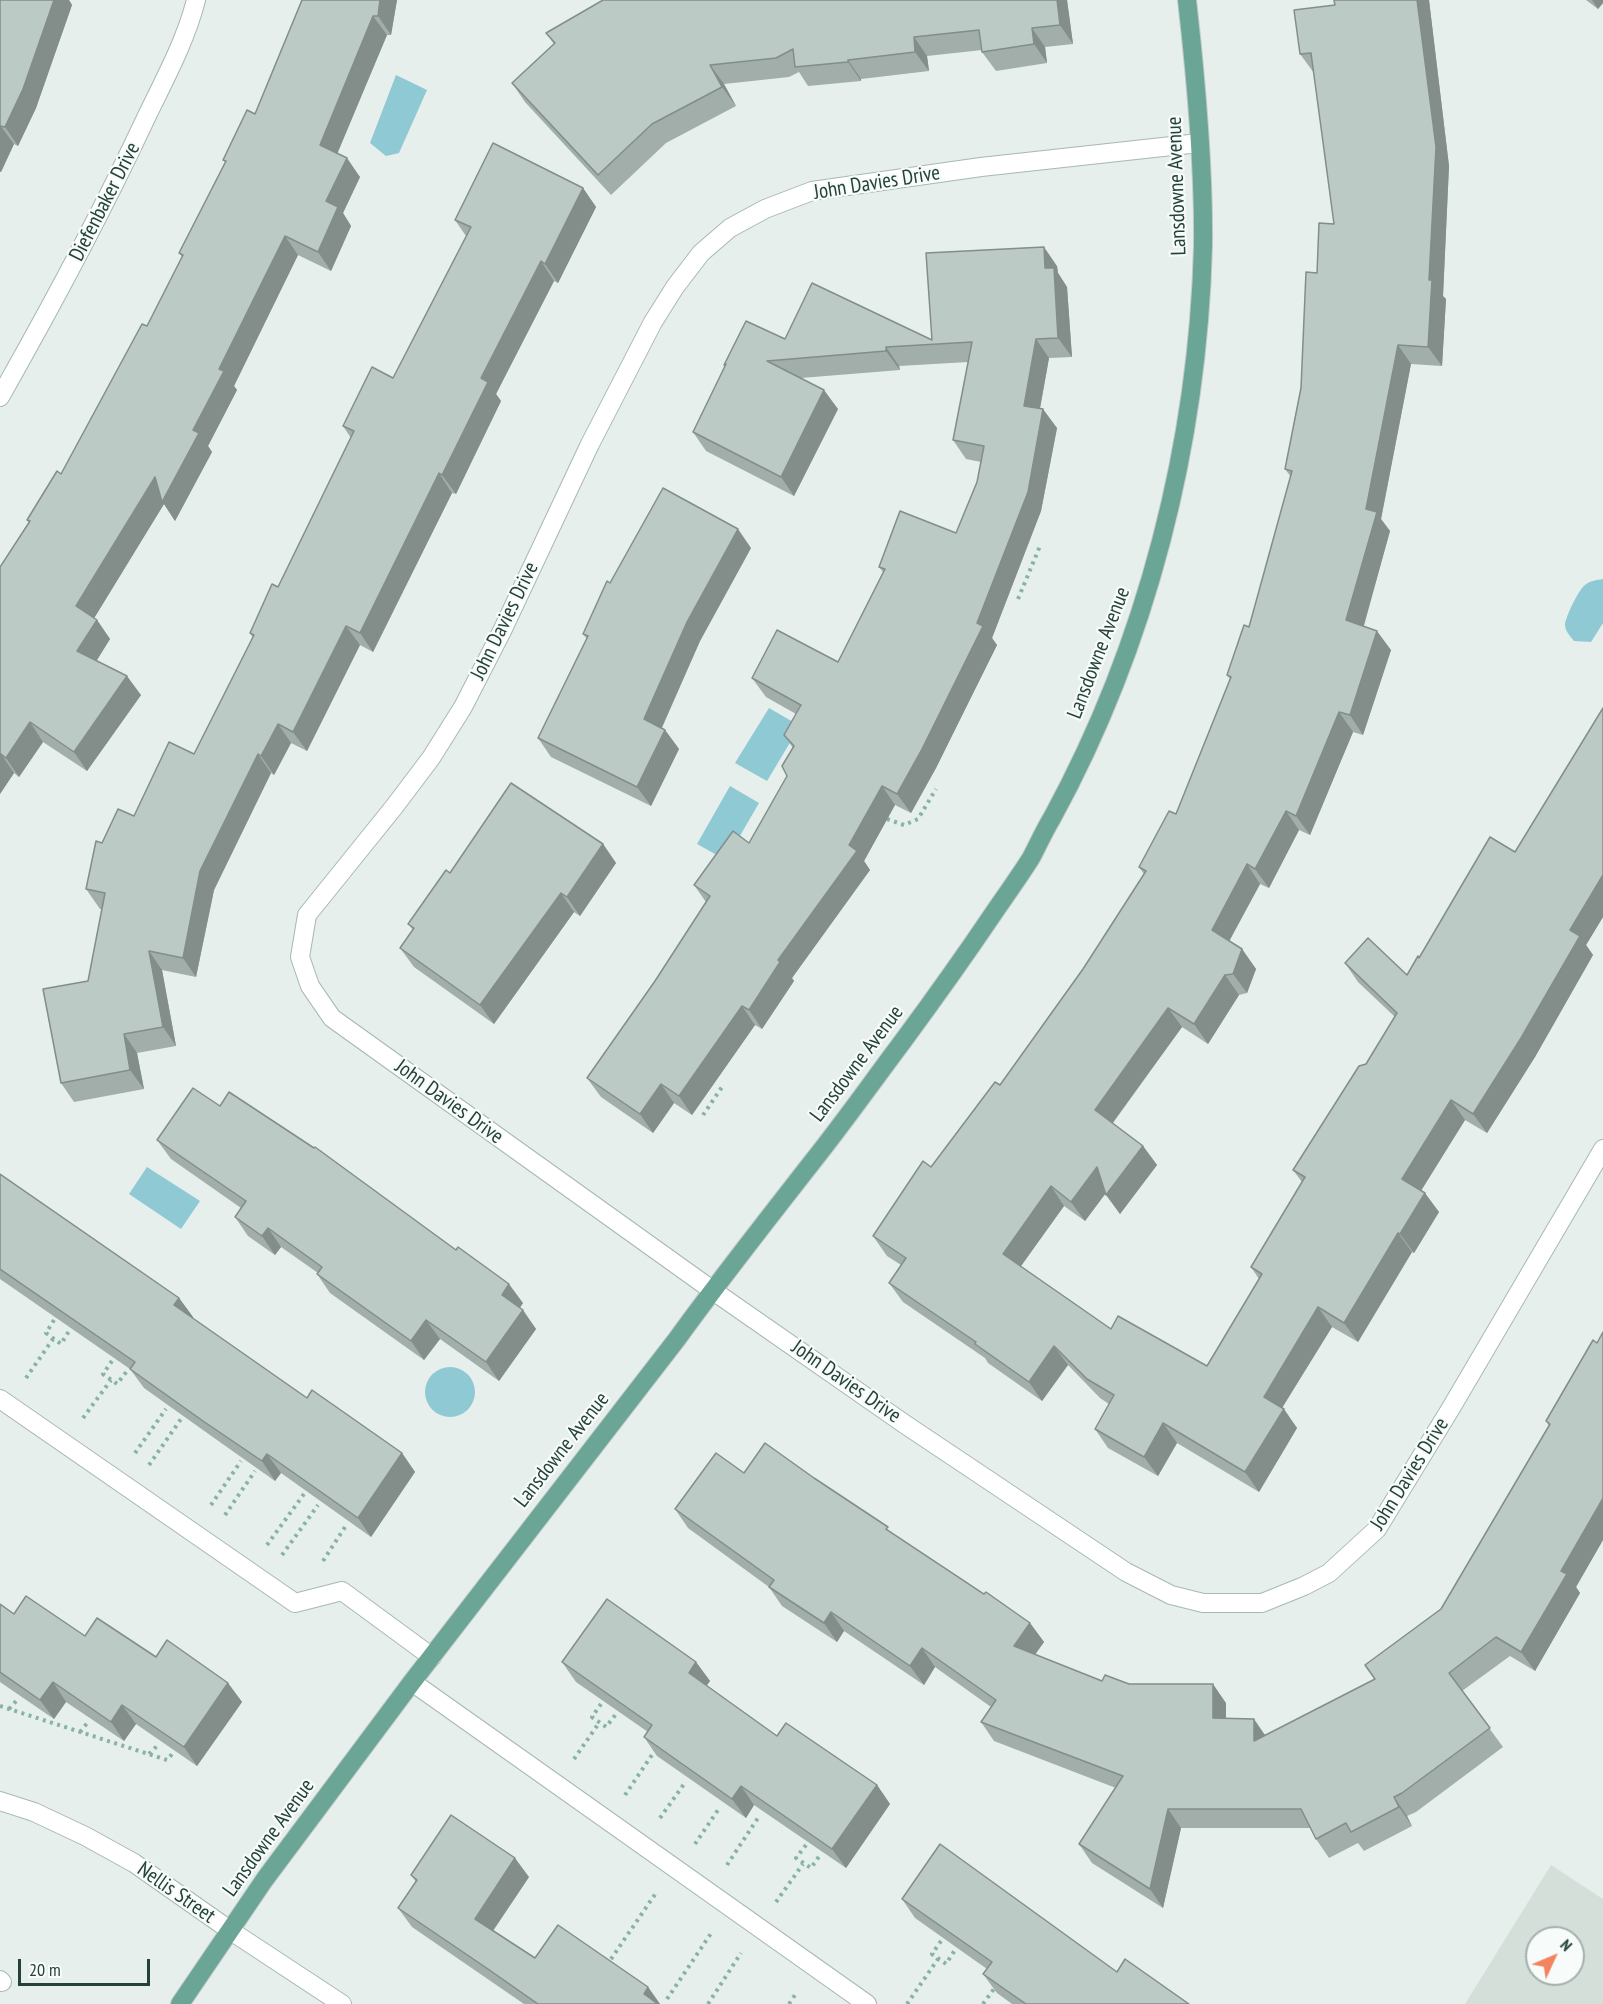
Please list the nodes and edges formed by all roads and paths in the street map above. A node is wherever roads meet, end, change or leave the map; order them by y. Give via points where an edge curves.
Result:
1 (195, 0) edge
2 (1187, 0) edge
3 (1199, 143) junction
4 (0, 397) edge
5 (1040, 546) dead end
6 (1018, 599) dead end
7 (936, 789) dead end
8 (887, 819) dead end
9 (722, 1087) dead end
10 (703, 1115) dead end
11 (1603, 1149) edge
12 (712, 1290) junction
13 (54, 1320) edge
14 (69, 1331) edge
15 (53, 1339) junction
16 (112, 1362) edge
17 (127, 1371) edge
18 (111, 1380) junction
19 (4, 1402) edge
20 (166, 1409) edge
21 (181, 1419) edge
22 (65, 1444) junction
23 (241, 1461) edge
24 (255, 1472) edge
25 (116, 1480) junction
26 (132, 1490) junction
27 (304, 1494) edge
28 (318, 1504) edge
29 (199, 1536) junction
30 (248, 1571) junction
31 (264, 1582) junction
32 (432, 1657) junction
33 (412, 1682) junction
34 (18, 1699) edge
35 (601, 1704) edge
36 (0, 1706) edge
37 (32, 1708) edge
38 (9, 1709) junction
39 (27, 1714) junction
40 (616, 1714) edge
41 (88, 1722) edge
42 (599, 1723) junction
43 (103, 1731) edge
44 (80, 1732) junction
45 (99, 1737) junction
46 (159, 1744) edge
47 (660, 1744) edge
48 (173, 1753) edge
49 (149, 1754) junction
50 (684, 1784) edge
51 (557, 1785) junction
52 (0, 1801) edge
53 (718, 1810) edge
54 (758, 1818) edge
55 (607, 1820) junction
56 (641, 1845) junction
57 (806, 1845) edge
58 (820, 1855) edge
59 (803, 1864) junction
60 (675, 1868) junction
61 (708, 1892) junction
62 (729, 1906) junction
63 (758, 1926) junction
64 (231, 1931) junction
65 (941, 1941) edge
66 (955, 1950) edge
67 (611, 1959) edge
68 (938, 1959) junction
69 (1000, 1980) edge
70 (668, 1999) dead end
71 (180, 2004) edge
72 (342, 2004) edge
73 (708, 2004) edge
74 (867, 2004) edge
75 (907, 2004) edge
76 (983, 2004) edge

1 - 4 street, Diefenbaker Drive via 178,51 125,163 55,302
2 - 3 main road, Lansdowne Avenue
3 - 12 main road, Lansdowne Avenue via 1203,233 1200,301 1195,359 1176,474 1159,550 1137,621 1083,756 1030,858 953,974
3 - 12 street, John Davies Drive via 981,166 812,191 765,209 723,234 700,254 652,322 463,707 431,758 307,915 300,957 310,987 332,1018
5 - 6 path
7 - 8 path via 918,819 904,825
9 - 10 path
11 - 12 street, John Davies Drive via 1377,1529 1329,1573 1262,1603 1203,1603 1171,1595 1126,1572
12 - 32 main road, Lansdowne Avenue
13 - 15 path via 46,1334
14 - 15 path via 61,1344
15 - 19 path
16 - 18 path via 103,1374
17 - 18 path via 117,1384
18 - 22 path
19 - 22 street
20 - 25 path
21 - 26 path
22 - 25 street
23 - 29 path
24 - 29 path
25 - 26 street
26 - 29 street
27 - 30 path
28 - 31 path
29 - 30 street
30 - 31 street
31 - 32 street via 295,1603 342,1591
32 - 33 main road, Lansdowne Avenue
33 - 51 street
33 - 64 main road, Lansdowne Avenue via 265,1879
34 - 38 path
35 - 42 path via 592,1717
36 - 38 path
37 - 39 path
38 - 39 path
39 - 44 path
40 - 42 path via 606,1727
41 - 44 path
42 - 51 path
43 - 45 path
44 - 45 path
45 - 49 path
46 - 49 path
47 - 55 path
48 - 49 path via 167,1760
50 - 56 path
51 - 55 street
52 - 64 street, Nellis Street via 34,1812 134,1863
53 - 60 path
54 - 61 path
55 - 56 street
56 - 60 street
57 - 59 path via 796,1858
58 - 59 path via 811,1868
59 - 63 path
60 - 61 street
60 - 67 path
61 - 62 street
62 - 63 street
62 - 70 path
63 - 73 path
63 - 74 street
64 - 71 main road, Lansdowne Avenue
64 - 72 street, Nellis Street
65 - 68 path via 932,1954
66 - 68 path via 946,1964
68 - 75 path
69 - 76 path

